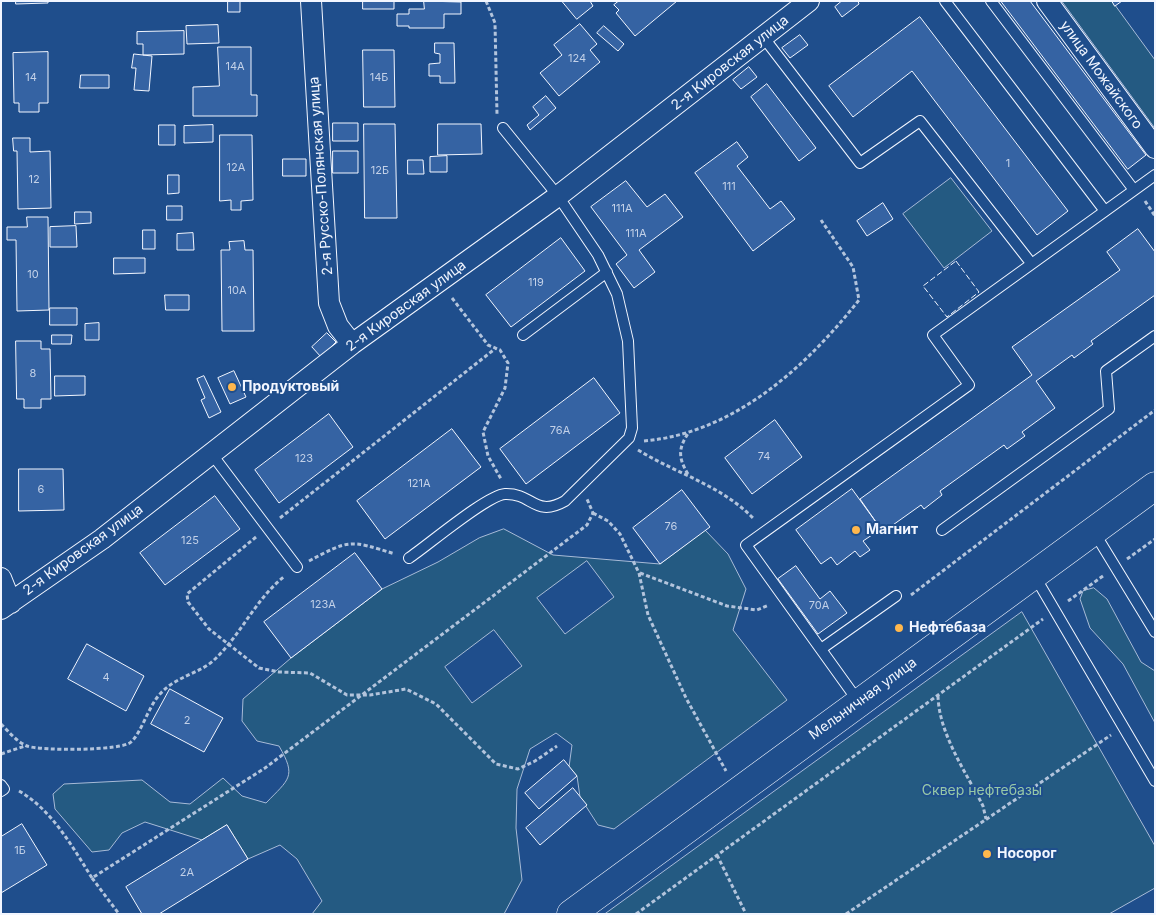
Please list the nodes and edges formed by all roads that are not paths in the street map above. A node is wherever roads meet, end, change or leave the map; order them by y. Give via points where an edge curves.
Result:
1 (310, 1) edge
2 (809, 1) edge
3 (945, 1) edge
4 (991, 1) edge
5 (1047, 1) edge
6 (764, 38) junction
7 (503, 128) road end
8 (1155, 148) edge
9 (1155, 175) edge
10 (1134, 190) junction
11 (558, 196) junction
12 (1105, 210) junction
13 (1031, 263) junction
14 (607, 272) junction
15 (523, 335) dead end
16 (1155, 336) edge
17 (352, 344) junction
18 (210, 453) junction
19 (1155, 486) edge
20 (942, 530) dead end
21 (1094, 531) junction
22 (409, 558) road end
23 (297, 567) road end
24 (1034, 575) junction
25 (1, 578) edge
26 (896, 596) dead end
27 (6, 606) edge
28 (1155, 632) edge
29 (821, 649) junction
30 (859, 702) junction
31 (1155, 781) edge
32 (572, 914) edge

1 - 17 street, 2-я Русско-Полянская улица via 329,303 338,326
2 - 6 street, 2-я Кировская улица
3 - 12 lane
4 - 10 lane
5 - 8 street, улица Можайского
6 - 11 street, 2-я Кировская улица
6 - 13 lane via 860,163 920,121
7 - 11 lane
9 - 10 lane
10 - 12 lane
11 - 14 lane
11 - 17 street, 2-я Кировская улица
12 - 13 lane
13 - 29 lane via 933,335 969,385 746,545
14 - 15 lane
14 - 22 lane via 617,294 628,341 632,428 627,440 566,501 553,508 540,507 519,496 503,494
16 - 20 lane via 1106,371 1109,409
17 - 18 street, 2-я Кировская улица
18 - 23 lane
18 - 27 street, 2-я Кировская улица via 102,539
19 - 21 main road, Мельничная улица
21 - 24 main road, Мельничная улица
21 - 28 lane
24 - 30 main road, Мельничная улица
24 - 31 lane
25 - 27 street
26 - 29 lane
29 - 30 lane
30 - 32 main road, Мельничная улица

